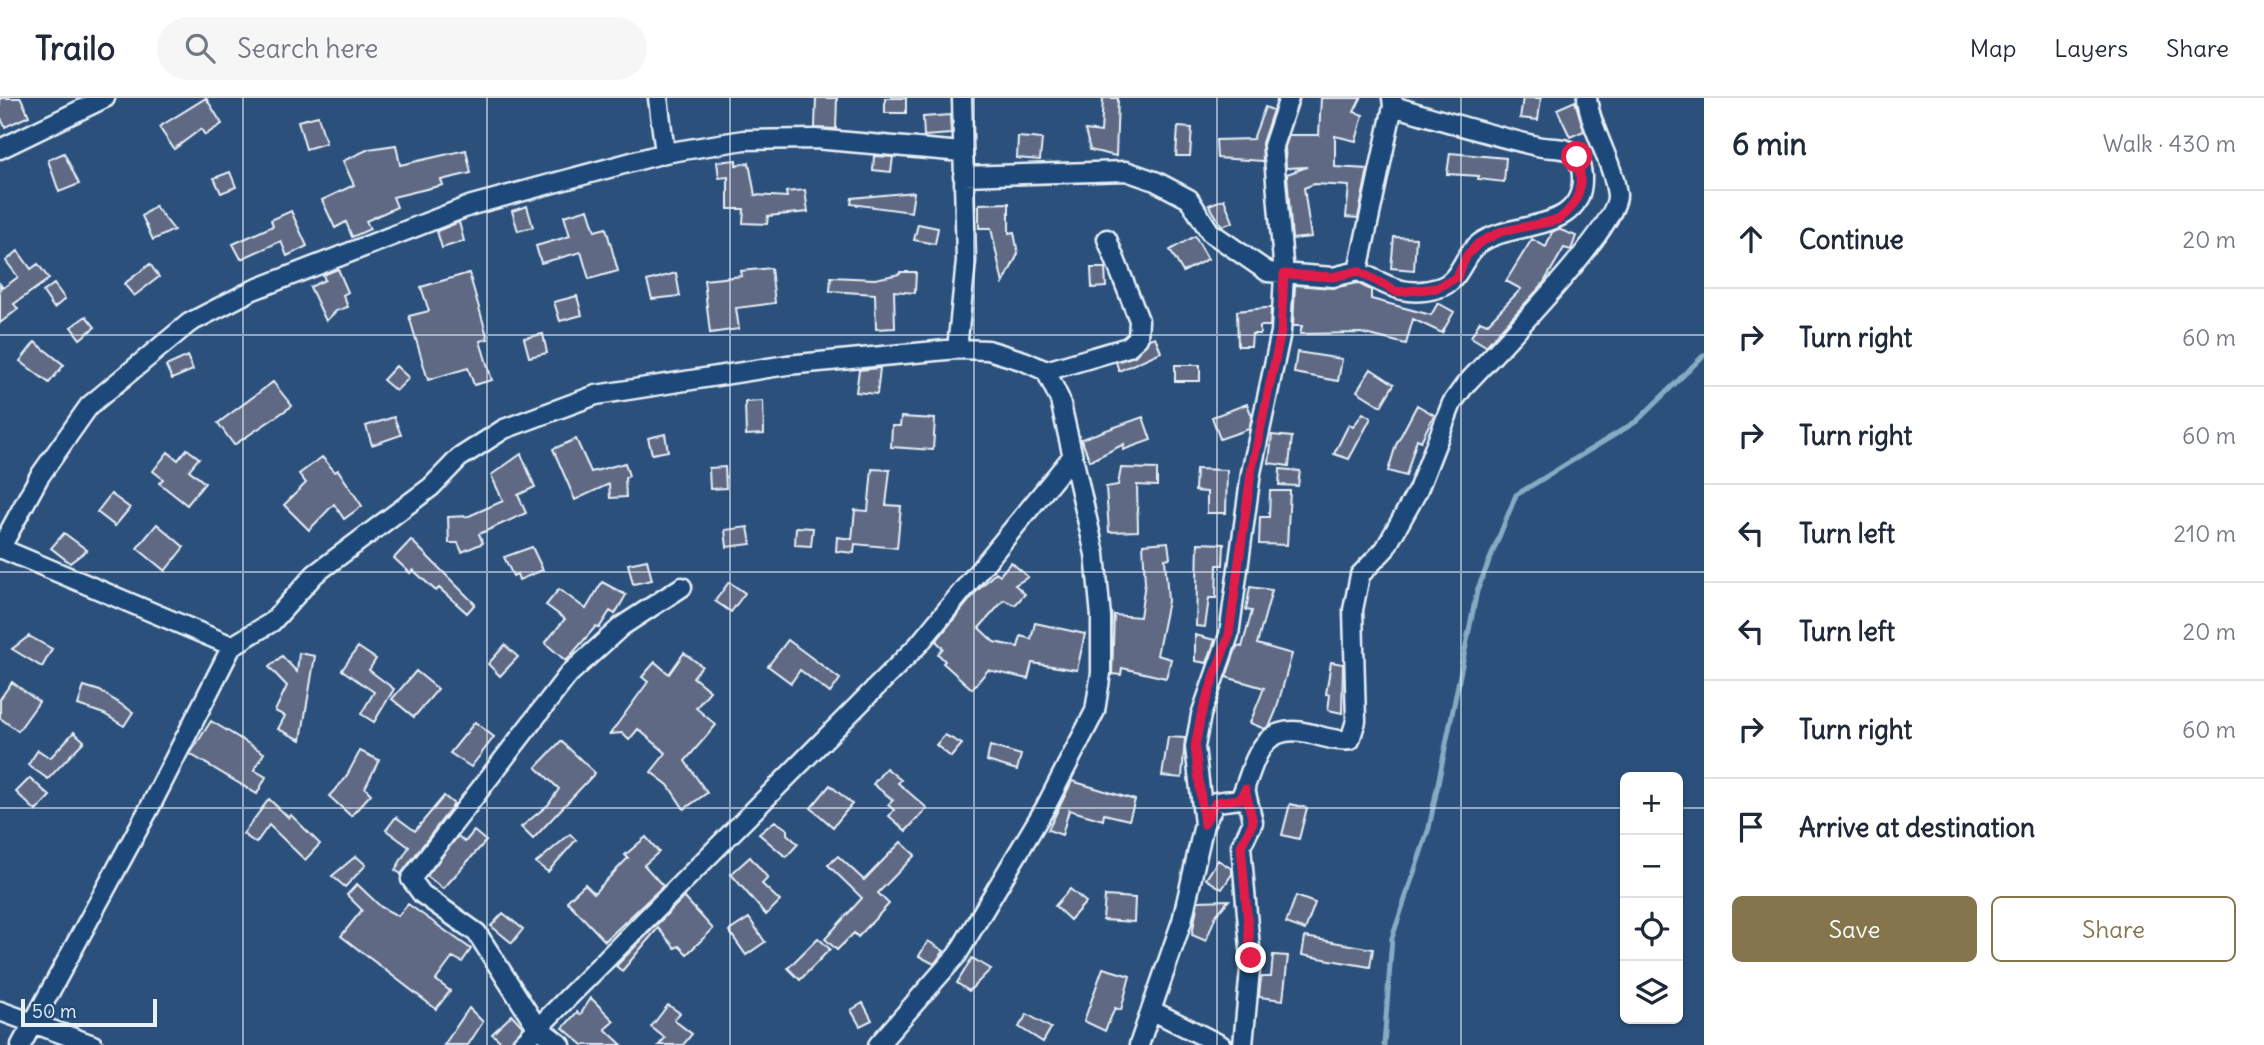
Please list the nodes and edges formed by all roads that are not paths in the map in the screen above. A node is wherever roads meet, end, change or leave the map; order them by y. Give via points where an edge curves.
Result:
1 (106, 98) edge
2 (658, 98) edge
3 (962, 98) edge
4 (1289, 98) edge
5 (1587, 98) edge
6 (1392, 102) edge
7 (0, 149) edge
8 (962, 152) junction
9 (664, 153) junction
10 (963, 176) junction
11 (1107, 239) dead end
12 (1358, 271) junction
13 (1284, 274) junction
14 (957, 349) junction
15 (1046, 371) junction
16 (1071, 458) junction
17 (0, 548) edge
18 (682, 587) dead end
19 (232, 646) junction
20 (1245, 789) junction
21 (1204, 824) junction
22 (1151, 1010) junction
23 (0, 1011) edge
24 (36, 1021) junction
25 (537, 1027) junction
26 (22, 1045) edge
27 (93, 1045) edge
28 (521, 1045) edge
29 (561, 1045) edge
30 (878, 1045) edge
31 (1139, 1045) edge
32 (1221, 1045) edge
33 (1243, 1045) edge

1 - 7 street
2 - 9 street
3 - 8 street
4 - 13 street via 1273,146
5 - 20 street via 1617,197 1611,215 1563,278 1452,403 1418,490 1385,549 1360,575 1353,610 1356,721 1350,740 1298,731 1272,736 1259,750
6 - 12 street
6 - 12 street via 1539,147 1571,151 1577,157 1581,185 1578,199 1558,220 1500,232 1479,243 1467,255 1457,277 1437,288 1397,292
8 - 9 street via 815,139 744,140
8 - 10 street
9 - 17 street via 472,205 253,290 188,323 89,406 39,477
10 - 13 street via 1126,171 1189,199 1210,232 1268,272
10 - 14 street via 966,261
11 - 15 street via 1139,320 1138,338 1128,347
12 - 13 street via 1333,277
13 - 21 street via 1281,332 1251,473 1229,635 1201,715 1195,747
14 - 15 street via 988,350
14 - 19 street via 787,365 640,386 536,415 459,458 431,487 315,574 272,622
15 - 16 street via 1059,400
16 - 25 street via 919,644
16 - 30 street via 1099,588 1101,673 1095,711 1045,808 957,955
17 - 19 street
18 - 25 street via 622,626 569,674 411,879 422,894 477,933
19 - 24 street
20 - 21 street via 1240,799 1216,802
20 - 33 street via 1253,822 1241,846 1251,958
21 - 22 street via 1182,921
22 - 31 street
22 - 32 street
23 - 24 street
24 - 26 street
24 - 27 street
25 - 28 street
25 - 29 street

